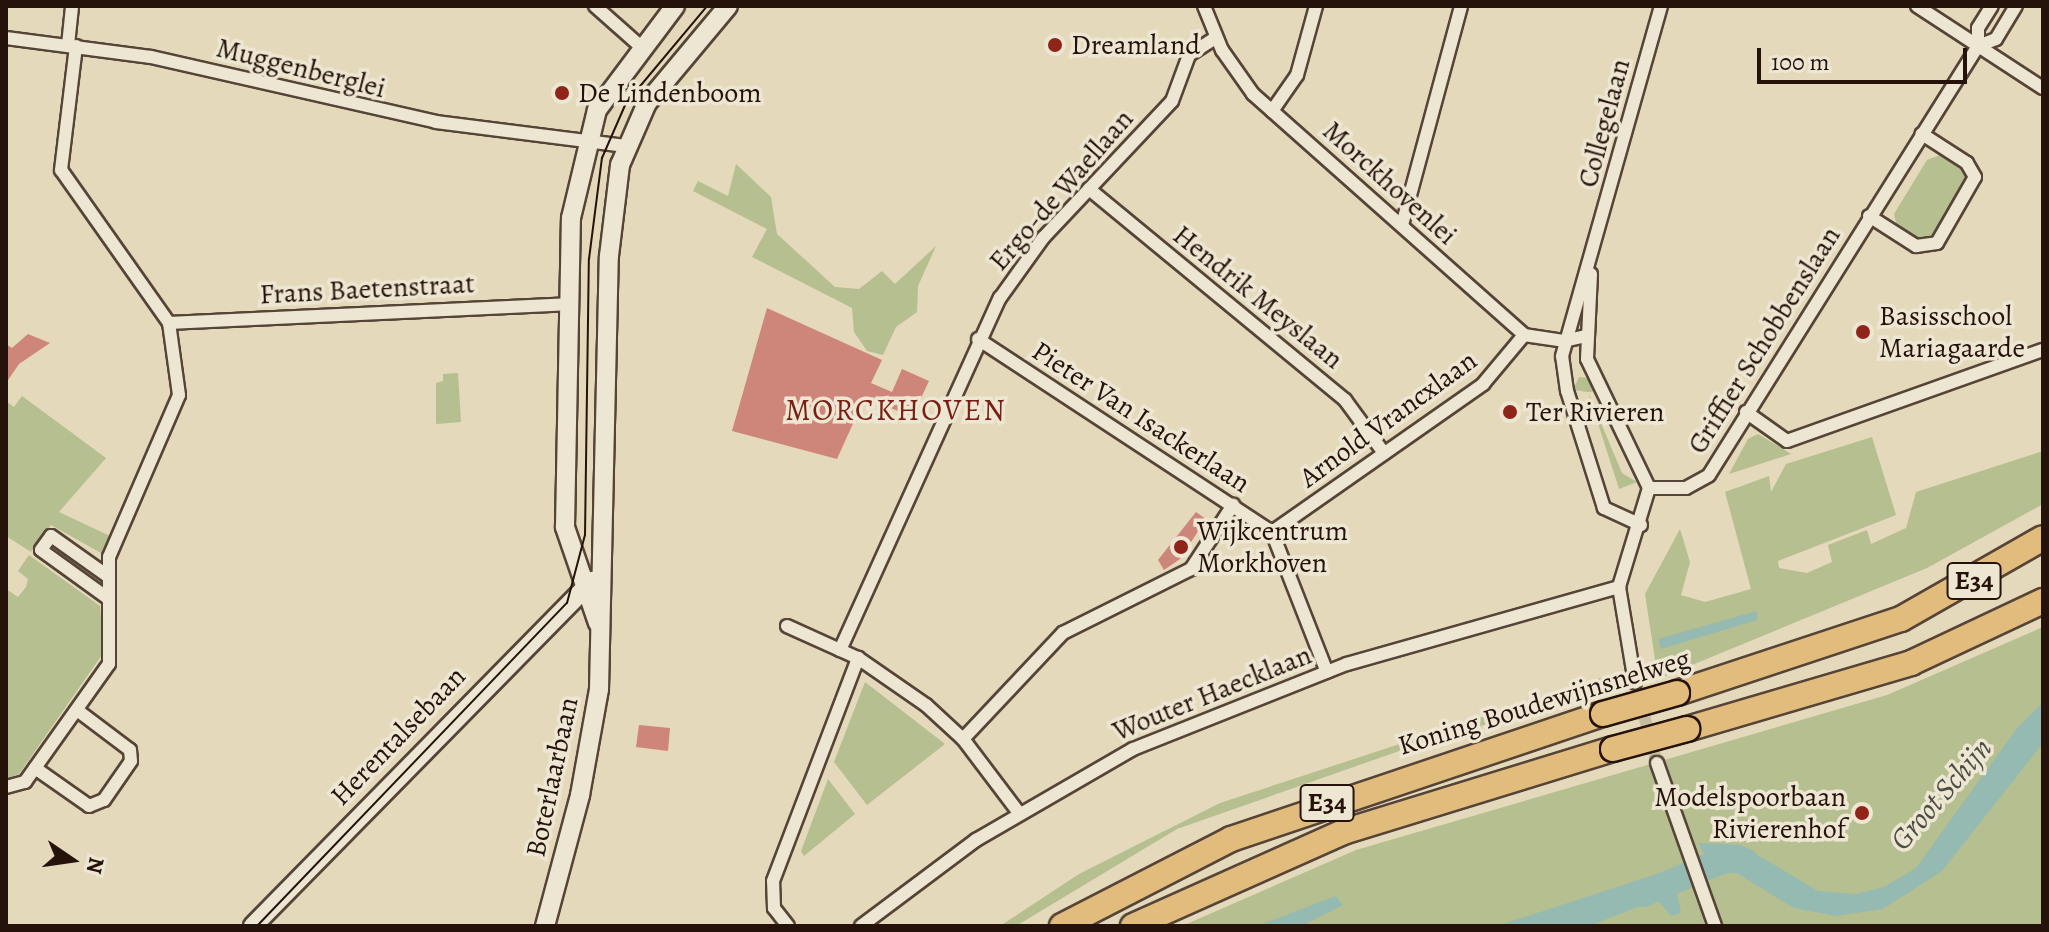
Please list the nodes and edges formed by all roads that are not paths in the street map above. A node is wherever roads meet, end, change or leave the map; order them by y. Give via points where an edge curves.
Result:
1 (72, 6) edge
2 (595, 6) edge
3 (675, 6) edge
4 (728, 6) edge
5 (1204, 6) edge
6 (1316, 6) edge
7 (1461, 6) edge
8 (1661, 6) edge
9 (1917, 6) edge
10 (1992, 6) edge
11 (2016, 6) edge
12 (6, 38) edge
13 (1215, 38) junction
14 (72, 45) junction
15 (640, 46) junction
16 (1978, 46) junction
17 (2043, 88) edge
18 (1272, 111) junction
19 (1922, 134) junction
20 (586, 138) junction
21 (625, 146) junction
22 (1089, 189) junction
23 (1869, 216) junction
24 (1402, 225) junction
25 (1593, 252) junction
26 (567, 304) junction
27 (169, 323) junction
28 (1524, 335) junction
29 (1586, 336) junction
30 (978, 339) junction
31 (1564, 341) junction
32 (2043, 350) edge
33 (1746, 412) junction
34 (1384, 453) junction
35 (1649, 488) junction
36 (1233, 505) junction
37 (1641, 525) junction
38 (1272, 532) junction
39 (2043, 538) edge
40 (605, 558) junction
41 (109, 577) junction
42 (1619, 587) junction
43 (586, 588) junction
44 (109, 599) junction
45 (2043, 601) edge
46 (787, 626) dead end
47 (603, 638) junction
48 (840, 650) junction
49 (858, 658) junction
50 (1327, 672) junction
51 (1635, 683) tunnel mouth
52 (77, 710) junction
53 (963, 739) junction
54 (1657, 763) tunnel mouth
55 (35, 768) junction
56 (6, 787) edge
57 (1019, 813) junction
58 (253, 926) edge
59 (545, 926) edge
60 (788, 926) edge
61 (861, 926) edge
62 (1062, 926) edge
63 (1133, 926) edge
64 (1715, 926) edge

1 - 14 street
2 - 15 street
3 - 15 main road
4 - 21 main road via 647,103
5 - 13 street, Morckhovenlei
6 - 18 street via 1297,75
7 - 24 street
8 - 25 street, Collegelaan
9 - 16 street
10 - 16 street, Griffier Schobbenslaan via 1978,28
11 - 16 street, Griffier Schobbenslaan via 1996,39
12 - 14 street, Muggenberglei
13 - 18 street, Morckhovenlei via 1240,79
13 - 22 street, Ergo-de Waellaan via 1189,55 1172,101
14 - 20 street, Muggenberglei via 409,117
14 - 27 street via 61,170
15 - 20 main road via 608,91
16 - 17 street
16 - 19 street, Griffier Schobbenslaan
18 - 24 street, Morckhovenlei
19 - 23 street, Griffier Schobbenslaan
19 - 23 street, Griffier Schobbenslaan via 1967,163 1975,177 1937,243 1916,246
20 - 21 street
20 - 26 main road via 571,218
21 - 40 main road via 609,256
22 - 30 street, Ergo-de Waellaan via 1031,253
22 - 34 street, Hendrik Meyslaan via 1345,400
23 - 33 street, Griffier Schobbenslaan
24 - 28 street, Morckhovenlei
25 - 29 street, Collegelaan
25 - 31 street, Collegelaan
26 - 27 street, Frans Baetenstraat
26 - 43 main road via 565,527
27 - 41 street via 179,373 178,404 109,557
28 - 31 street
28 - 34 street, Arnold Vrancxlaan via 1483,384
29 - 31 street
29 - 35 street, Collegelaan via 1590,368
30 - 36 street, Pieter Van Isackerlaan
30 - 48 street, Ergo-de Waellaan
31 - 37 street, Collegelaan via 1563,378 1601,500 1610,514
32 - 33 street via 1787,441
33 - 35 street, Griffier Schobbenslaan via 1703,481
34 - 38 street, Arnold Vrancxlaan
35 - 37 street
36 - 38 street, Pieter Van Isackerlaan
36 - 53 street via 1191,569 1063,633
37 - 42 street
38 - 50 street
39 - 62 highway, Koning Boudewijnsnelweg / E34, bridge via 1901,619 1231,839
40 - 43 main road, Herentalsebaan
40 - 47 main road, Boterlaarbaan
41 - 44 street
41 - 44 street via 51,536 41,550
42 - 50 street, Wouter Haecklaan
42 - 51 street
43 - 47 main road, Boterlaarbaan
43 - 58 main road, Herentalsebaan
44 - 52 street via 112,654
45 - 63 highway, E34, bridge via 1911,663 1343,832
46 - 48 street
47 - 59 main road, Boterlaarbaan via 591,745
48 - 49 street
49 - 53 street
49 - 60 street via 773,881 774,908
50 - 57 street, Wouter Haecklaan via 1133,749
52 - 55 street
52 - 55 street via 130,750 131,761 104,800 89,806
53 - 57 street
54 - 64 street
55 - 56 street via 18,786
57 - 61 street, Wouter Haecklaan

